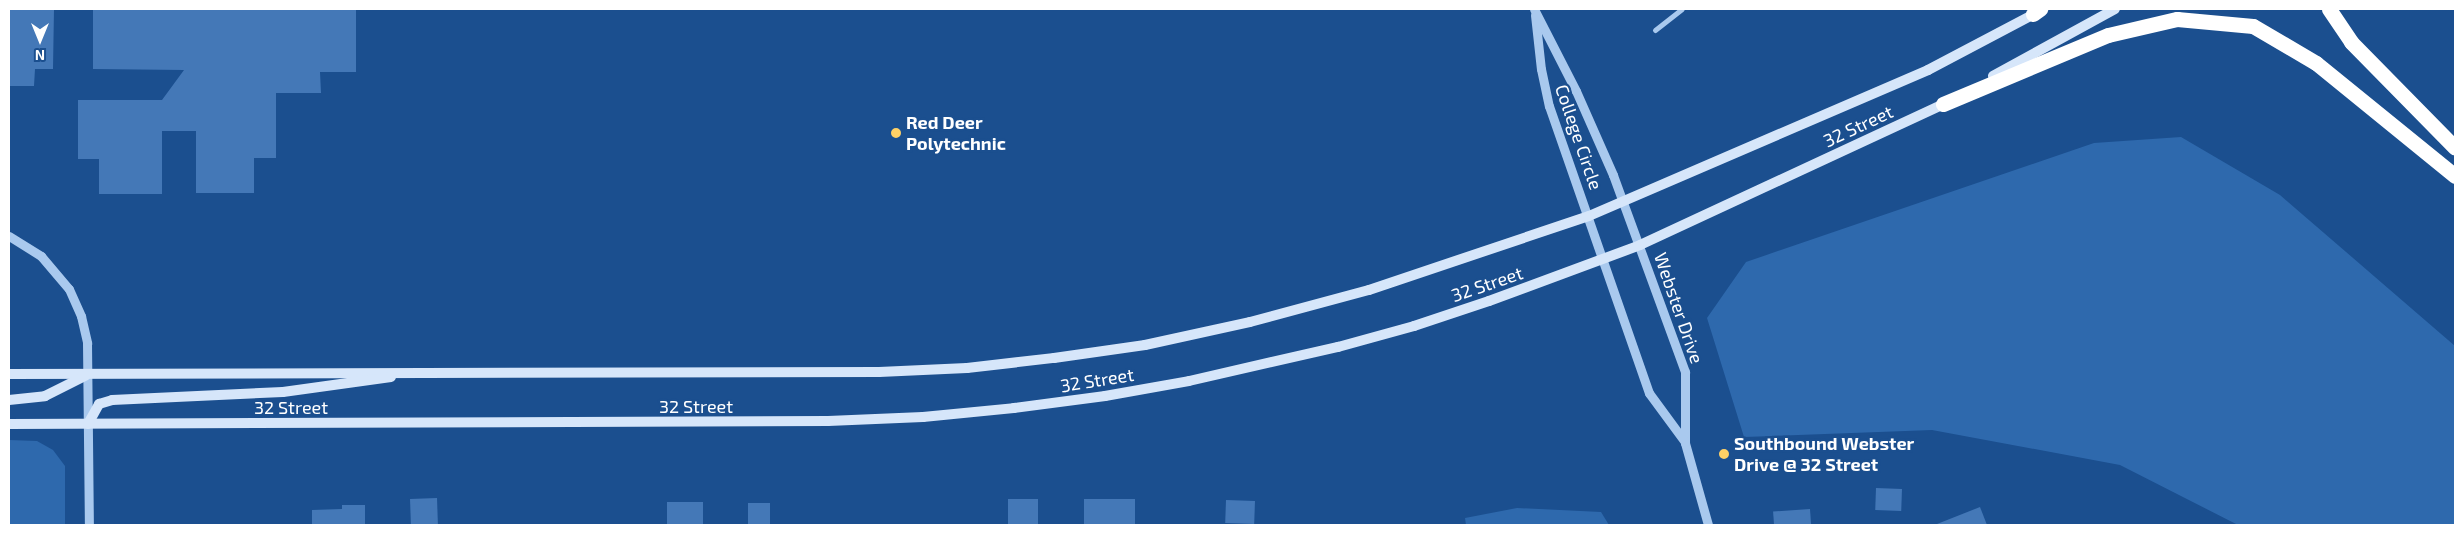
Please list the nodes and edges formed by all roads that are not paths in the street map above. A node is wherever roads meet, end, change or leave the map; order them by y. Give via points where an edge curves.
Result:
1 (1534, 9) edge
2 (1682, 9) edge
3 (2115, 9) edge
4 (2329, 9) edge
5 (2039, 10) edge
6 (1655, 30) dead end
7 (1943, 104) junction
8 (2455, 148) edge
9 (2455, 176) edge
10 (1623, 202) junction
11 (1589, 216) junction
12 (9, 236) edge
13 (1640, 245) junction
14 (1604, 259) junction
15 (434, 372) junction
16 (9, 374) edge
17 (87, 375) junction
18 (9, 400) edge
19 (9, 424) edge
20 (88, 424) junction
21 (1685, 442) junction
22 (89, 525) edge
23 (1708, 525) edge

1 - 10 street, College Circle via 1576,91
1 - 11 street, College Circle via 1549,106
2 - 6 street
3 - 7 main road, 32 Street
4 - 8 highway via 2351,42
5 - 10 main road, 32 Street via 1928,70
7 - 9 highway via 2108,34 2177,20 2253,26 2316,63
7 - 13 main road, 32 Street
10 - 11 main road, 32 Street
10 - 13 street, College Circle
11 - 14 street, College Circle
11 - 15 main road, 32 Street via 1369,290 1287,312 1145,345 1054,358 967,368 879,372
12 - 17 street via 42,256 69,290 85,330
13 - 14 main road, 32 Street
13 - 21 street, Webster Drive via 1685,372
14 - 20 main road, 32 Street via 1414,326 1338,347 1189,381 1014,408 923,417 828,421
14 - 21 street, Webster Drive via 1649,393
15 - 17 main road, 32 Street
15 - 20 main road via 283,392 112,400 99,404
16 - 17 main road, 32 Street
17 - 18 main road via 45,396
17 - 20 street
19 - 20 main road, 32 Street
20 - 22 street
21 - 23 street, Webster Drive

